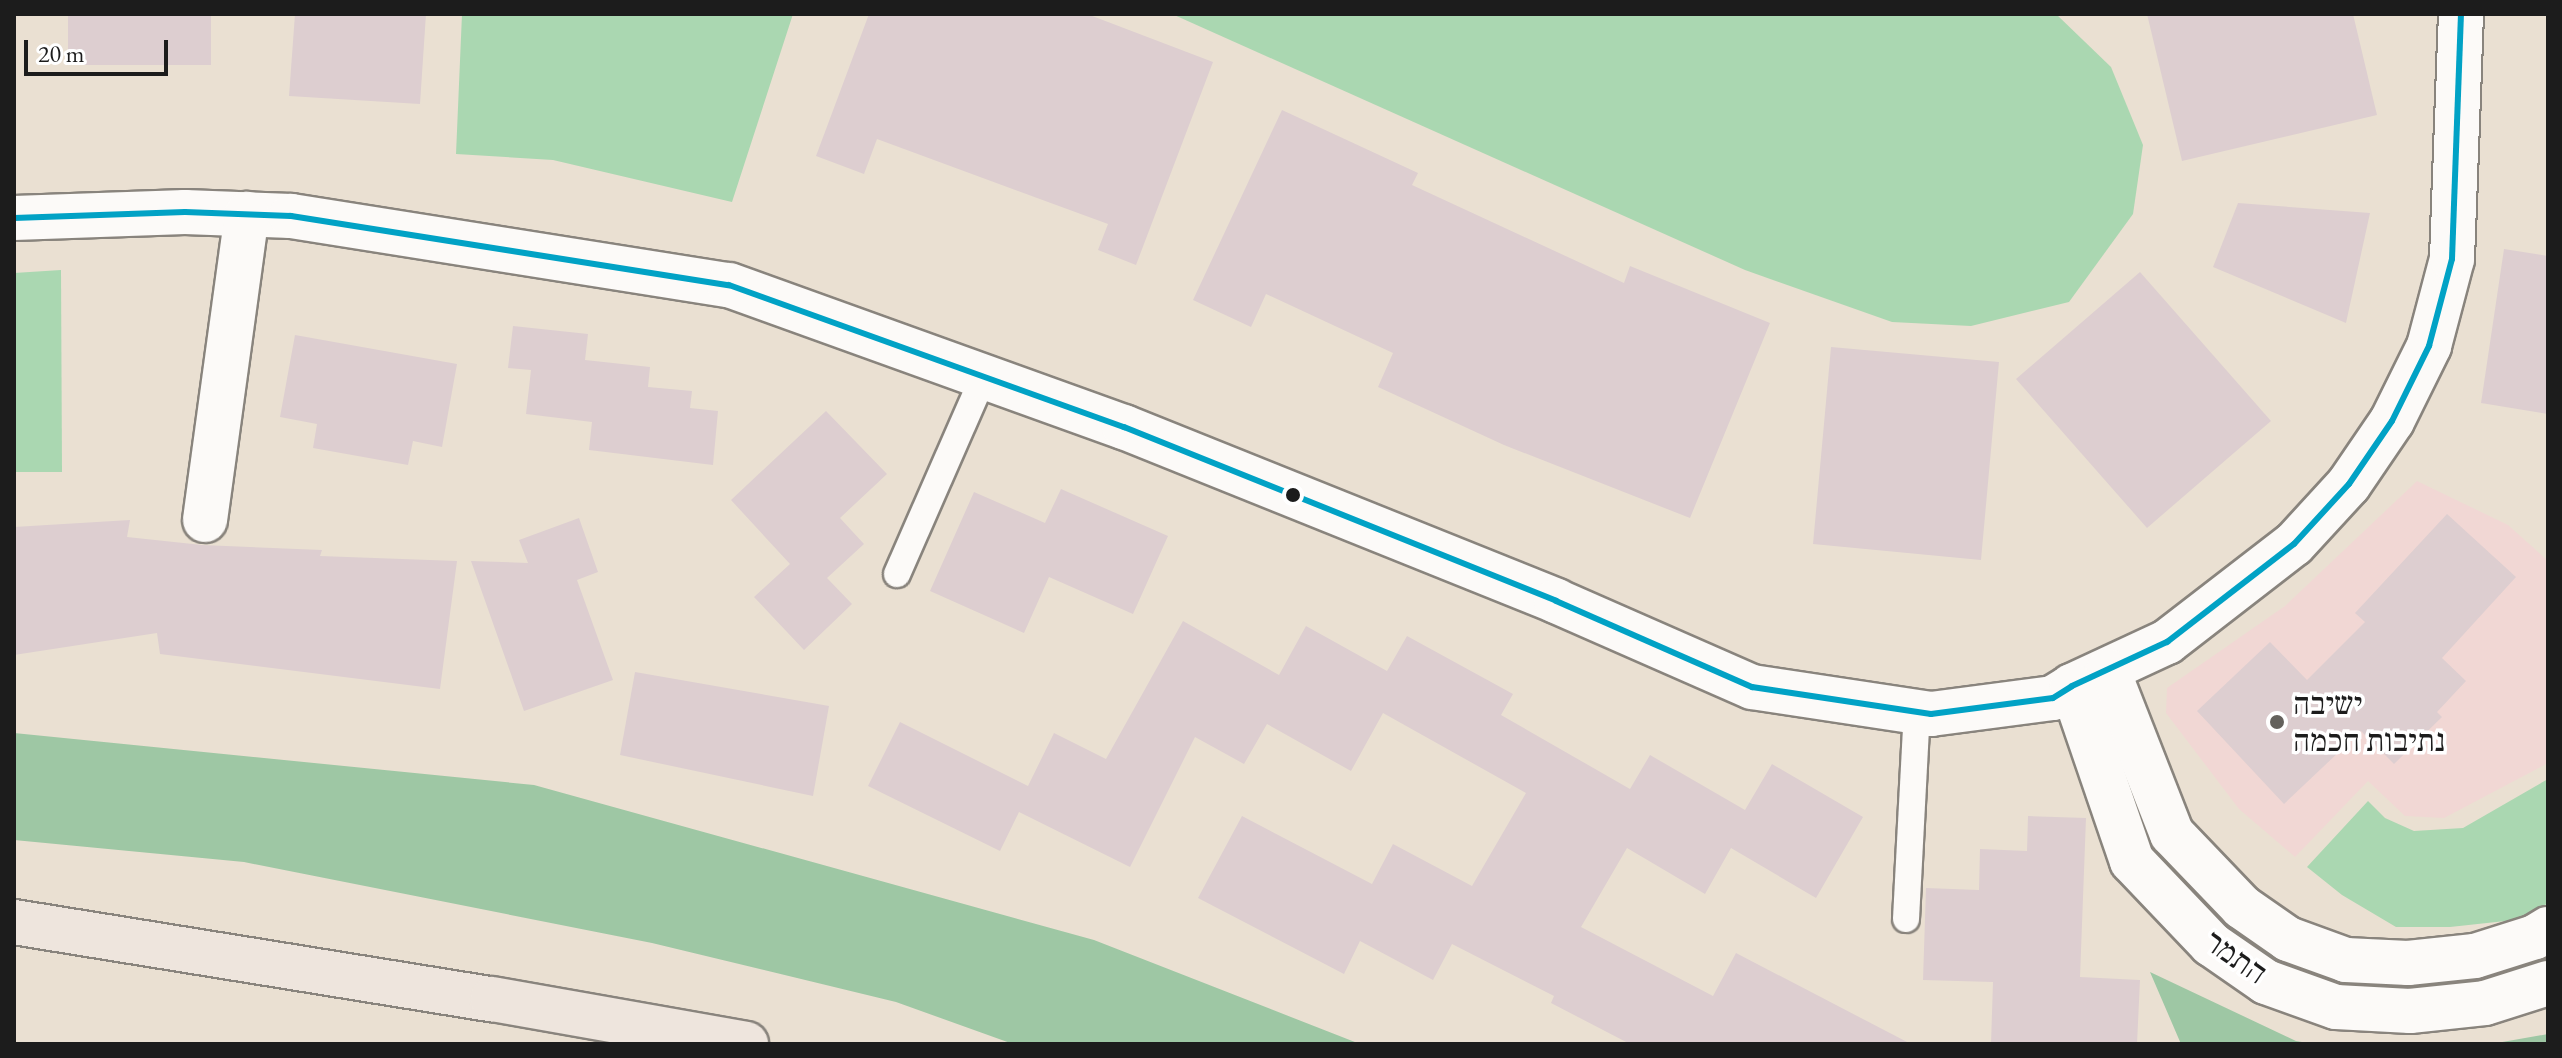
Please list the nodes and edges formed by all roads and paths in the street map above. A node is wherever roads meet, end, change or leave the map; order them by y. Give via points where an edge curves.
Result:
1 (2461, 14) edge
2 (247, 214) junction
3 (14, 218) edge
4 (984, 376) junction
5 (205, 520) dead end
6 (897, 574) dead end
7 (2090, 678) junction
8 (1917, 712) junction
9 (1906, 919) dead end
10 (14, 922) edge
11 (2548, 929) edge
12 (2548, 983) edge
13 (746, 1044) edge

1 - 7 street via 2452,259 2429,346 2392,421 2349,484 2294,544 2167,642
2 - 3 street
2 - 4 street via 415,233 729,285
2 - 5 street
4 - 6 lane
4 - 8 street via 1556,601 1752,687
7 - 8 street via 2053,698
7 - 11 street, התמר via 2172,834 2242,907 2288,939 2346,960 2408,963 2475,956
7 - 12 street, התמר via 2132,861 2211,944 2266,982 2336,1007 2410,1011 2485,1003
8 - 9 lane
10 - 13 main road

